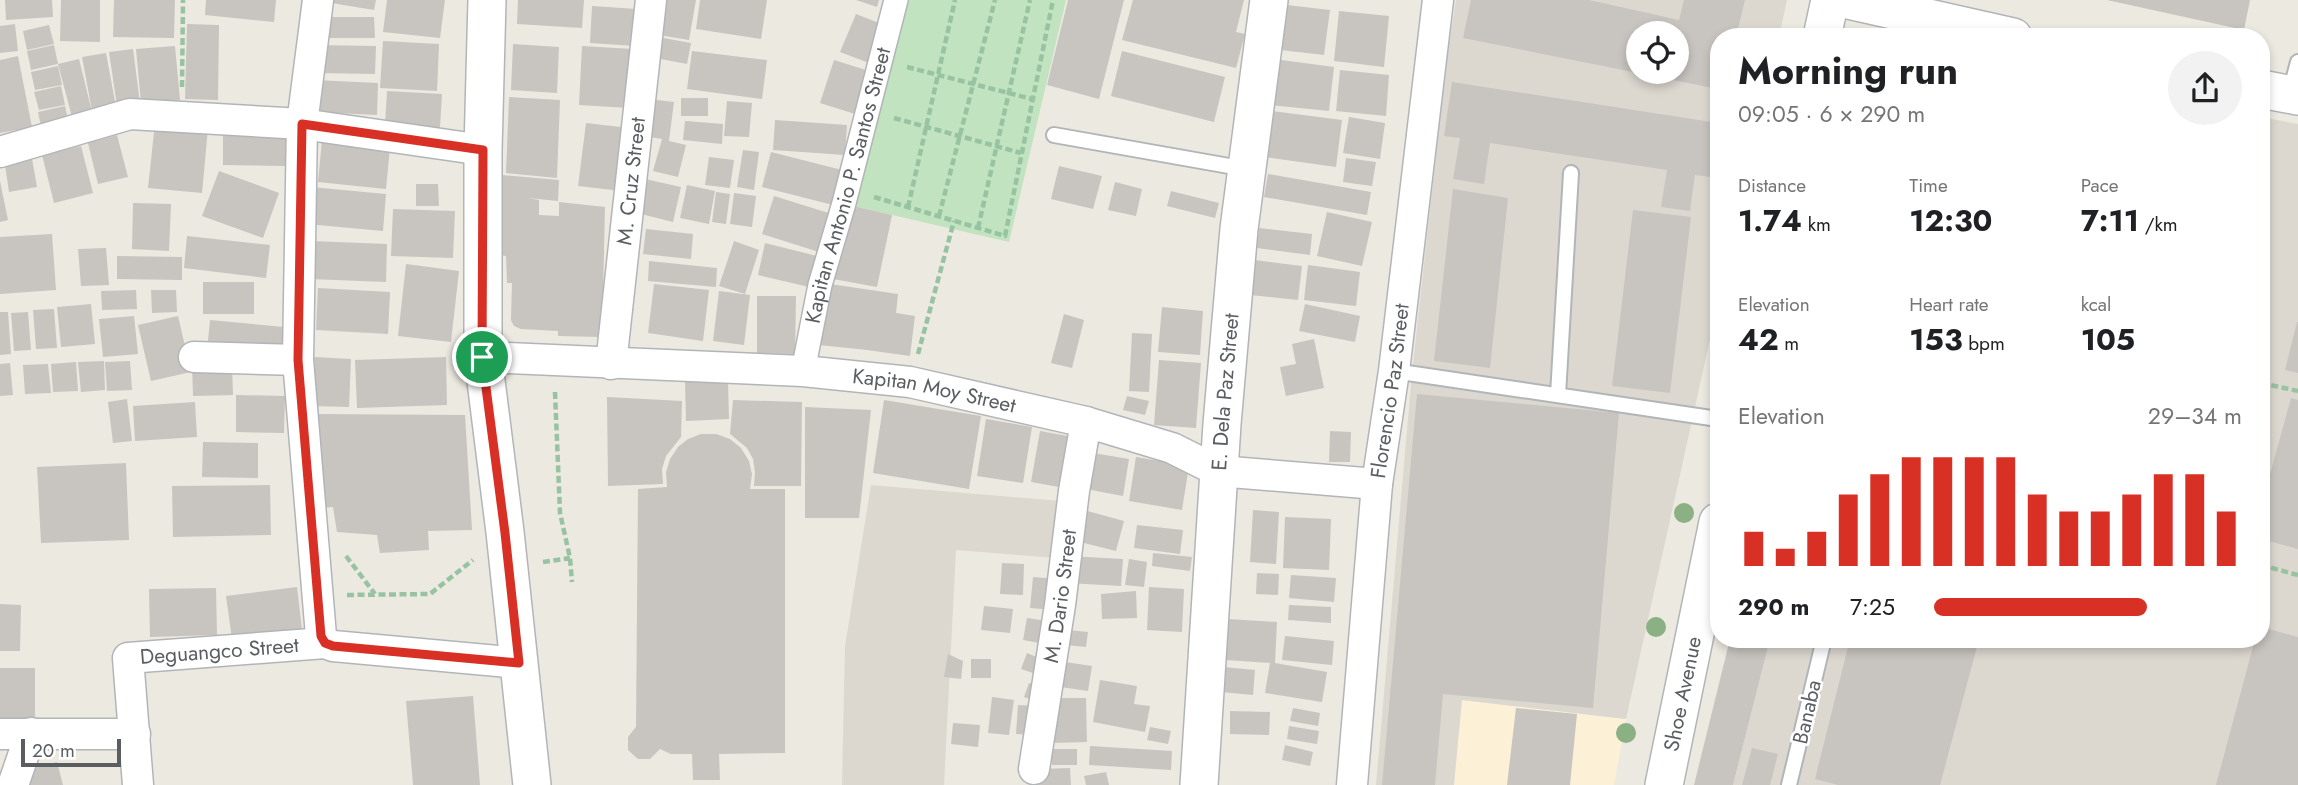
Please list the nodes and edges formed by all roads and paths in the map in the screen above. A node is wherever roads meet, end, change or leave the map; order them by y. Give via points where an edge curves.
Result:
1 (183, 0) edge
2 (318, 0) edge
3 (488, 0) edge
4 (651, 0) edge
5 (895, 0) edge
6 (955, 0) edge
7 (995, 0) edge
8 (1030, 0) edge
9 (1054, 0) edge
10 (1269, 0) edge
11 (1438, 0) edge
12 (1830, 0) edge
13 (1848, 0) edge
14 (1824, 28) edge
15 (1973, 28) edge
16 (903, 66) dead end
17 (937, 75) junction
18 (973, 84) junction
19 (1008, 93) junction
20 (1032, 99) junction
21 (182, 117) junction
22 (890, 117) dead end
23 (302, 124) junction
24 (925, 127) junction
25 (1054, 135) dead end
26 (959, 136) junction
27 (996, 146) junction
28 (483, 150) junction
29 (0, 152) edge
30 (1021, 153) junction
31 (1247, 170) junction
32 (1571, 173) dead end
33 (871, 196) dead end
34 (908, 207) junction
35 (939, 216) junction
36 (954, 220) junction
37 (978, 228) junction
38 (194, 357) dead end
39 (482, 357) junction
40 (298, 360) junction
41 (611, 364) junction
42 (803, 371) junction
43 (1394, 371) junction
44 (910, 382) junction
45 (555, 384) dead end
46 (2270, 385) edge
47 (2298, 391) edge
48 (1558, 395) junction
49 (1710, 418) edge
50 (1086, 422) junction
51 (1218, 471) junction
52 (1377, 484) junction
53 (344, 553) dead end
54 (570, 558) junction
55 (473, 560) dead end
56 (1710, 561) edge
57 (539, 563) dead end
58 (2270, 567) edge
59 (2298, 575) edge
60 (572, 582) dead end
61 (375, 595) junction
62 (318, 596) junction
63 (325, 643) junction
64 (1822, 648) edge
65 (519, 663) junction
66 (31, 733) junction
67 (0, 734) edge
68 (135, 734) junction
69 (1034, 769) dead end
70 (13, 785) edge
71 (138, 785) edge
72 (533, 785) edge
73 (1199, 785) edge
74 (1352, 785) edge
75 (1664, 785) edge
76 (1789, 785) edge

1 - 21 path
2 - 23 street
3 - 28 street
4 - 41 street, M. Cruz Street
5 - 42 street, Kapitan Antonio P. Santos Street via 820,285
6 - 17 path
7 - 18 path
8 - 19 path
9 - 20 path
10 - 31 street, E. Dela Paz Street
11 - 43 street, Florencio Paz Street
12 - 14 street
13 - 15 street
16 - 17 path
17 - 18 path
17 - 24 path
18 - 19 path
18 - 26 path
19 - 20 path
19 - 27 path
20 - 30 path
21 - 23 street
21 - 29 street via 130,114
22 - 24 path
23 - 28 street
23 - 40 street
24 - 26 path
24 - 34 path
25 - 31 lane
26 - 27 path
26 - 35 path
27 - 30 path
27 - 37 path
28 - 39 street
30 - 37 path via 1005,236
31 - 51 street, E. Dela Paz Street
32 - 48 lane
33 - 34 path
34 - 35 path
35 - 36 path
36 - 37 path
36 - 44 path
38 - 40 street
39 - 41 street, Kapitan Moy Street
39 - 65 street
40 - 62 street
41 - 42 street, Kapitan Moy Street
42 - 44 street, Kapitan Moy Street
43 - 48 lane
43 - 52 street, Florencio Paz Street
44 - 50 street, Kapitan Moy Street
45 - 54 path via 560,513
46 - 47 path
48 - 49 lane
50 - 51 street, Kapitan Moy Street via 1172,448
50 - 69 street, M. Dario Street
51 - 52 street, Kapitan Moy Street
51 - 73 street, E. Dela Paz Street
52 - 74 street, Florencio Paz Street
53 - 61 path
54 - 57 path
54 - 60 path
55 - 61 path via 430,594
56 - 75 street, Shoe Avenue
58 - 59 path
61 - 62 path
62 - 63 street
63 - 65 street, Deguangco Street
63 - 68 street, Deguangco Street via 128,658
64 - 76 lane, Banaba
65 - 72 street
66 - 67 street
66 - 68 street
66 - 70 street
68 - 71 street

